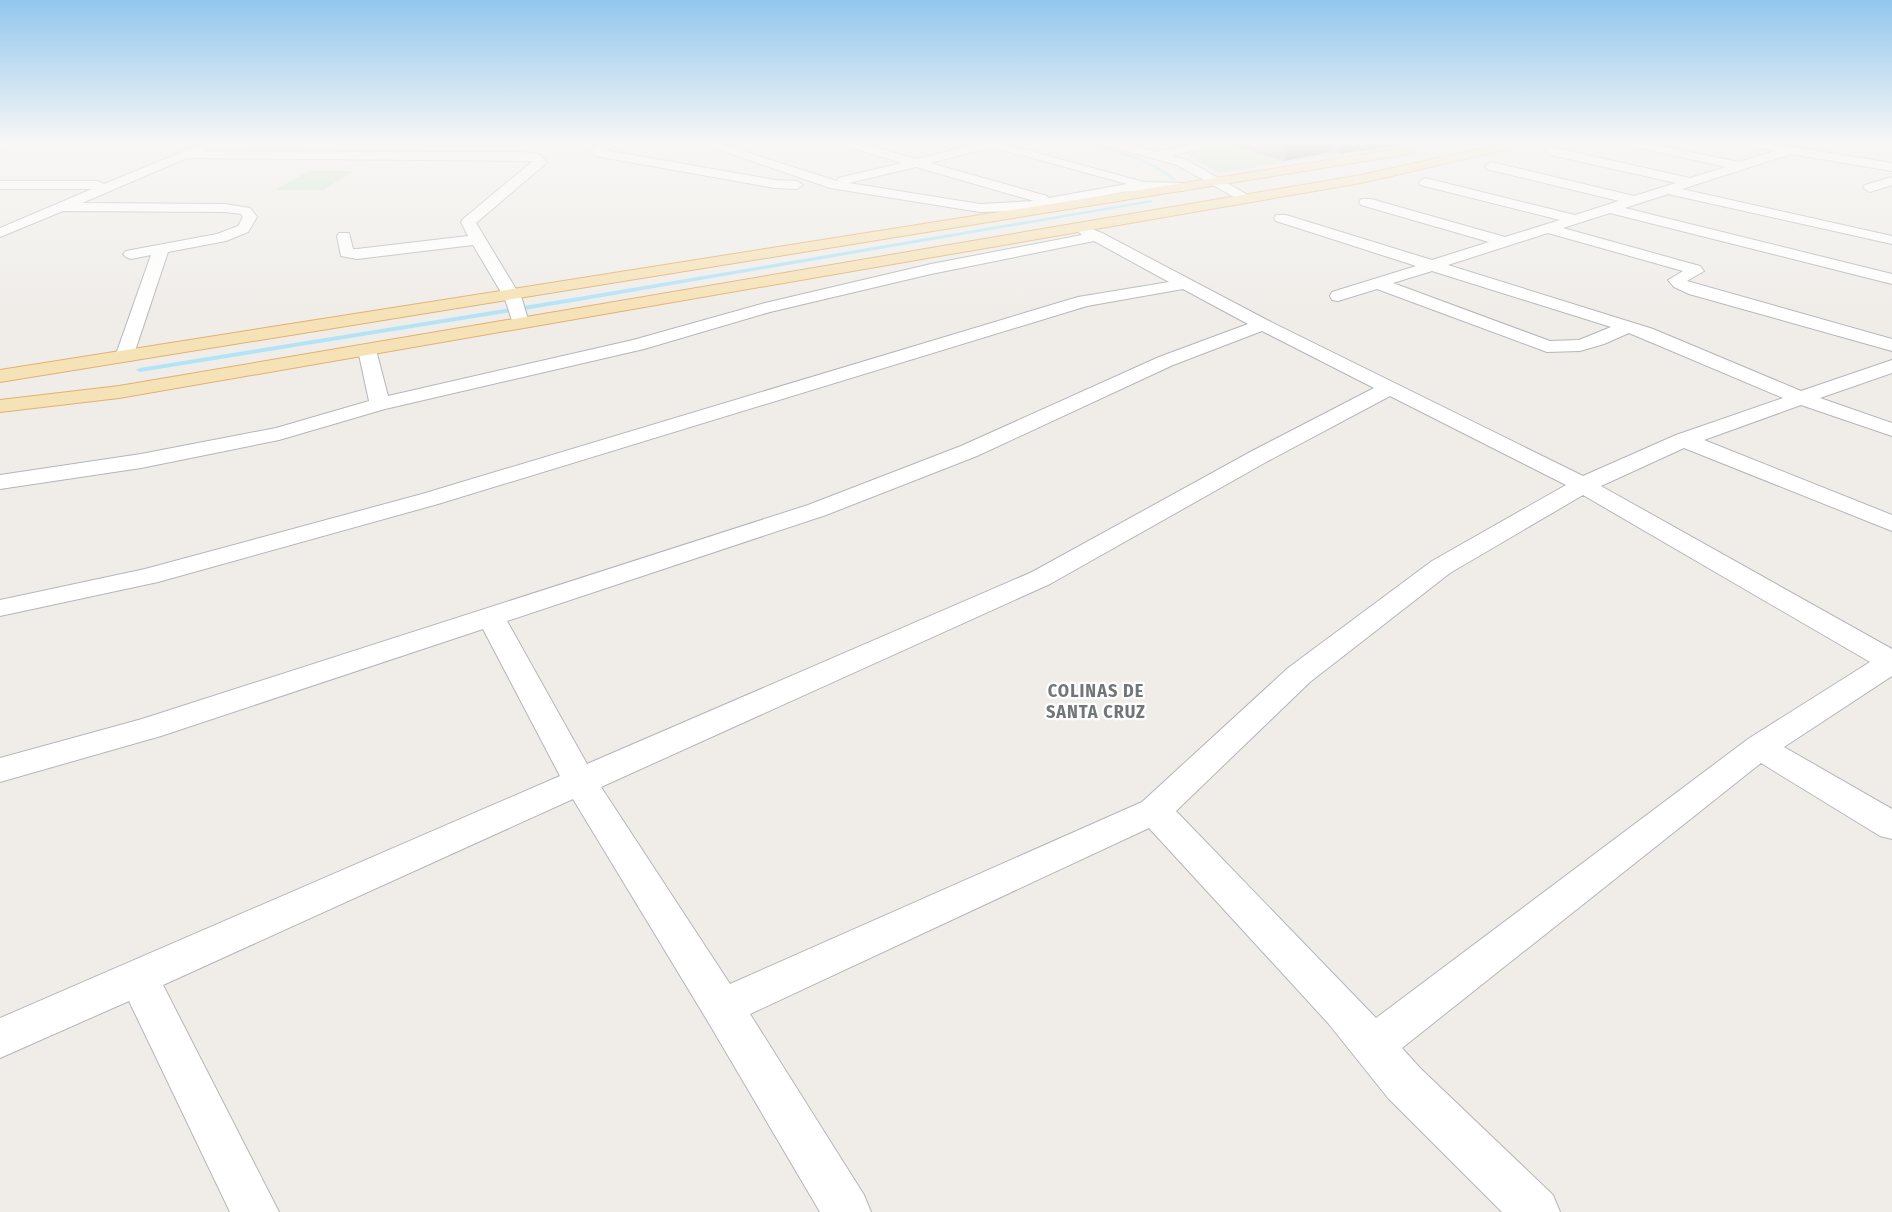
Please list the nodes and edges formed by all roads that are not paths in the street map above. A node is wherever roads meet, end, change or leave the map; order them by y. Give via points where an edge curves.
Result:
1 (79, 199) edge
2 (496, 199) edge
3 (921, 199) edge
4 (1041, 199) edge
5 (1072, 199) edge
6 (1119, 199) edge
7 (1248, 199) edge
8 (1491, 199) edge
9 (1627, 199) edge
10 (1638, 199) edge
11 (1705, 199) edge
12 (1633, 200) junction
13 (1053, 202) junction
14 (1366, 202) dead end
15 (59, 207) junction
16 (1609, 208) junction
17 (1281, 218) dead end
18 (1574, 219) junction
19 (1547, 228) junction
20 (3, 230) edge
21 (1089, 232) junction
22 (344, 236) dead end
23 (476, 240) junction
24 (1892, 240) edge
25 (1504, 242) junction
26 (161, 249) junction
27 (131, 254) dead end
28 (1430, 266) junction
29 (1892, 279) edge
30 (1377, 283) junction
31 (1185, 284) junction
32 (742, 285) junction
33 (1338, 296) dead end
34 (765, 308) junction
35 (516, 309) junction
36 (1263, 325) junction
37 (1627, 327) junction
38 (1892, 345) edge
39 (367, 350) junction
40 (124, 357) junction
41 (1892, 366) edge
42 (0, 376) edge
43 (1390, 388) junction
44 (1802, 399) junction
45 (380, 404) junction
46 (0, 406) edge
47 (1892, 430) edge
48 (1684, 440) junction
49 (0, 482) edge
50 (1582, 485) junction
51 (1892, 524) edge
52 (0, 608) edge
53 (491, 617) junction
54 (1892, 662) edge
55 (1759, 747) junction
56 (0, 770) edge
57 (580, 782) junction
58 (1154, 811) junction
59 (1892, 826) edge
60 (138, 978) junction
61 (722, 1007) junction
62 (0, 1038) edge
63 (1372, 1045) junction
64 (255, 1212) edge
65 (847, 1212) edge
66 (1536, 1212) edge

1 - 15 street
2 - 23 street via 468,222
3 - 13 street via 980,208
4 - 13 street
5 - 13 street
6 - 35 main road
7 - 21 main road
8 - 18 street
9 - 12 street
10 - 12 street
11 - 24 street
12 - 16 street
14 - 25 street
15 - 20 street
15 - 26 street via 224,208 245,211 250,217 244,228 221,238
16 - 18 street
16 - 29 street
17 - 28 street
18 - 19 street
19 - 25 street
19 - 38 street via 1694,269 1696,271 1676,280 1696,290
21 - 31 street
21 - 32 main road
21 - 34 street
22 - 23 street via 346,253 357,254
23 - 35 street
25 - 28 street
26 - 27 street
26 - 40 street
28 - 30 street
28 - 37 street
30 - 33 street
30 - 37 street via 1547,346 1582,348
31 - 36 street
31 - 52 street via 1084,301 430,499 149,576
32 - 34 street
32 - 35 main road
34 - 45 street via 637,345
35 - 39 main road
35 - 40 main road
36 - 43 street
36 - 53 street via 1166,361 969,451 817,510
37 - 44 street
39 - 45 street
39 - 46 main road via 119,392
40 - 42 main road
41 - 44 street
43 - 50 street
43 - 57 street via 1041,578
44 - 47 street
44 - 48 street
45 - 49 street via 279,434 141,461
48 - 50 street
48 - 51 street
50 - 54 street
50 - 58 street via 1442,567 1299,675
53 - 56 street via 150,728
53 - 57 street
54 - 55 street
55 - 59 street
55 - 63 street via 1406,1022
57 - 60 street
57 - 61 street
58 - 61 street
58 - 63 street via 1343,1010
60 - 62 street
60 - 64 street
61 - 65 street
63 - 66 street via 1404,1083

